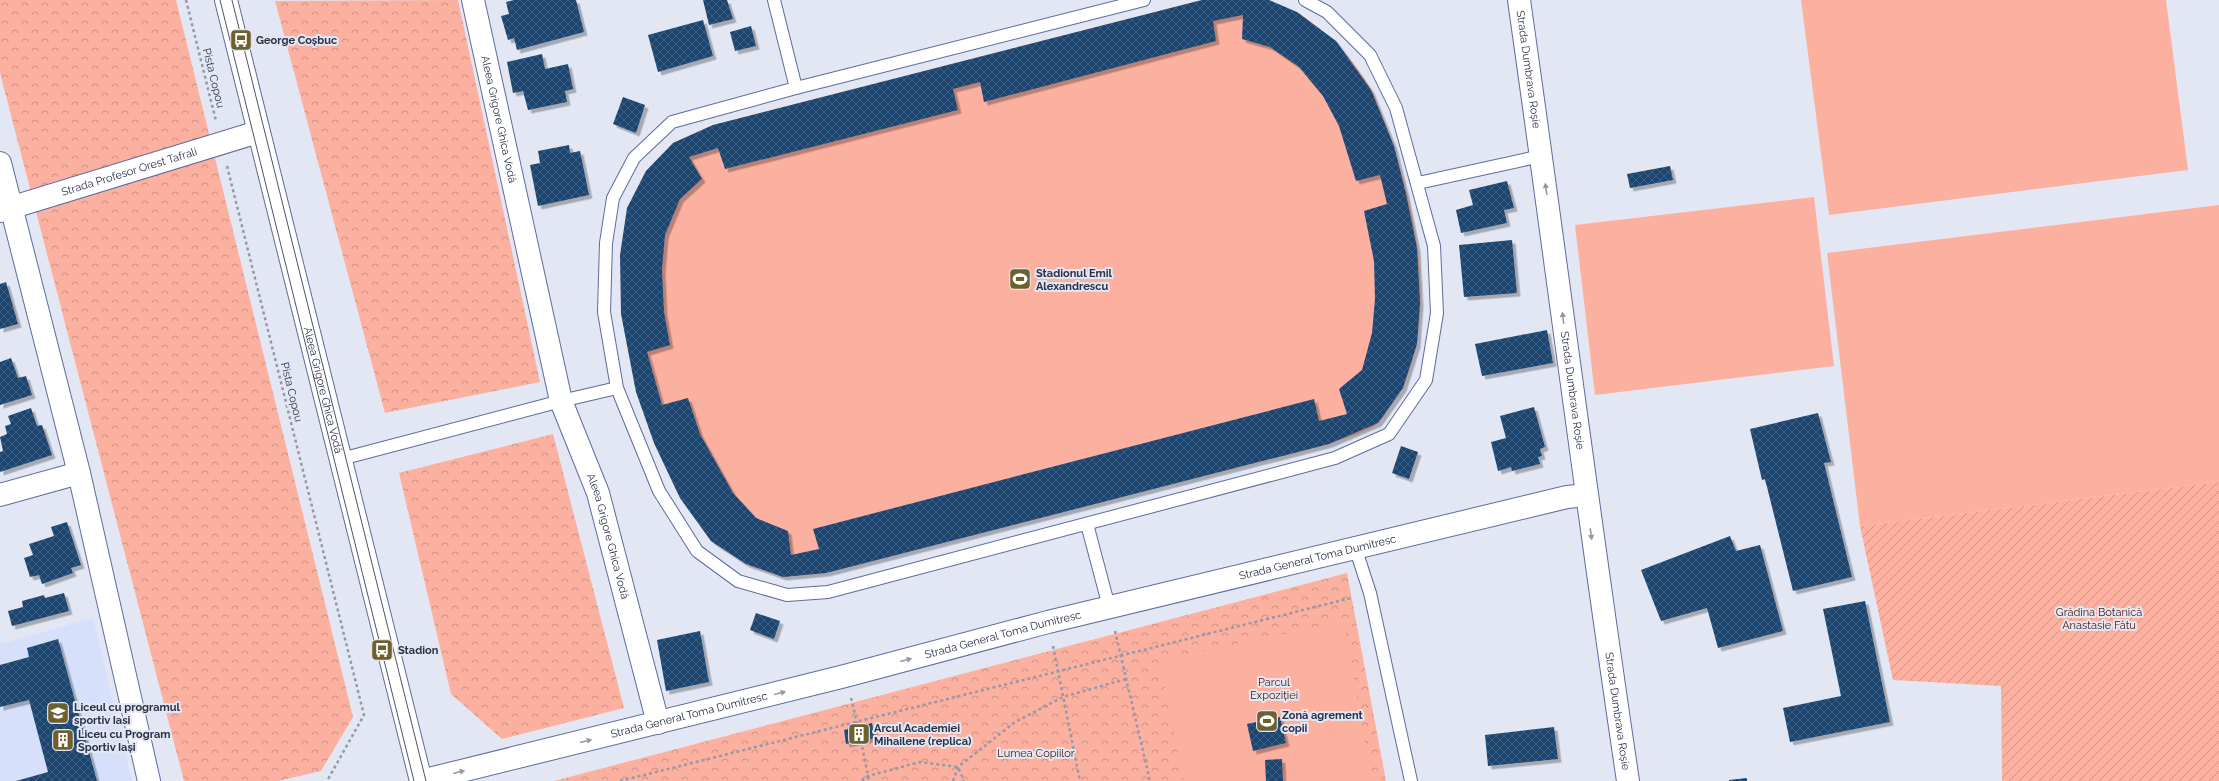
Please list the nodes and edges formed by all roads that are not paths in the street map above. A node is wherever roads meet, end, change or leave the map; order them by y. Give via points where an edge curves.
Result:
1 (226, 0) edge
2 (473, 0) edge
3 (774, 0) edge
4 (1144, 0) edge
5 (1305, 0) edge
6 (1519, 0) edge
7 (796, 88) junction
8 (258, 132) junction
9 (1541, 156) junction
10 (0, 163) edge
11 (1418, 183) junction
12 (6, 209) edge
13 (617, 388) junction
14 (561, 400) junction
15 (341, 459) junction
16 (79, 473) junction
17 (0, 495) edge
18 (1586, 495) junction
19 (1088, 524) junction
20 (1355, 547) junction
21 (1109, 607) junction
22 (658, 723) junction
23 (149, 781) edge
24 (421, 781) edge
25 (1411, 781) edge
26 (1628, 781) edge

1 - 8 street, Aleea Grigore Ghica Vodă
2 - 14 street, Aleea Grigore Ghica Vodă
3 - 7 lane
4 - 7 lane
5 - 11 lane via 1327,12 1370,55 1396,108
6 - 9 street, Strada Dumbrava Roșie
7 - 13 lane via 672,122 634,158 613,198 606,243 604,312
8 - 12 street, Strada Profesor Orest Tafrali
8 - 15 street, Aleea Grigore Ghica Vodă
9 - 11 lane
18 -> 9 street, Strada Dumbrava Roșie
10 - 12 street
11 - 19 lane via 1434,246 1437,313 1426,380 1390,434 1336,458
12 - 16 street
13 - 14 lane
13 - 19 lane via 659,490 697,551 738,581 787,595 828,592
14 - 15 lane
14 - 22 street, Aleea Grigore Ghica Vodă via 598,493
15 - 24 street, Aleea Grigore Ghica Vodă
16 - 17 street
16 - 23 street
18 - 20 street, Strada General Toma Dumitresc via 1567,496
18 -> 26 street, Strada Dumbrava Roșie
19 - 21 lane
20 - 21 street, Strada General Toma Dumitresc
20 - 25 lane via 1370,593
22 -> 21 street, Strada General Toma Dumitresc
24 -> 22 street, Strada General Toma Dumitresc

